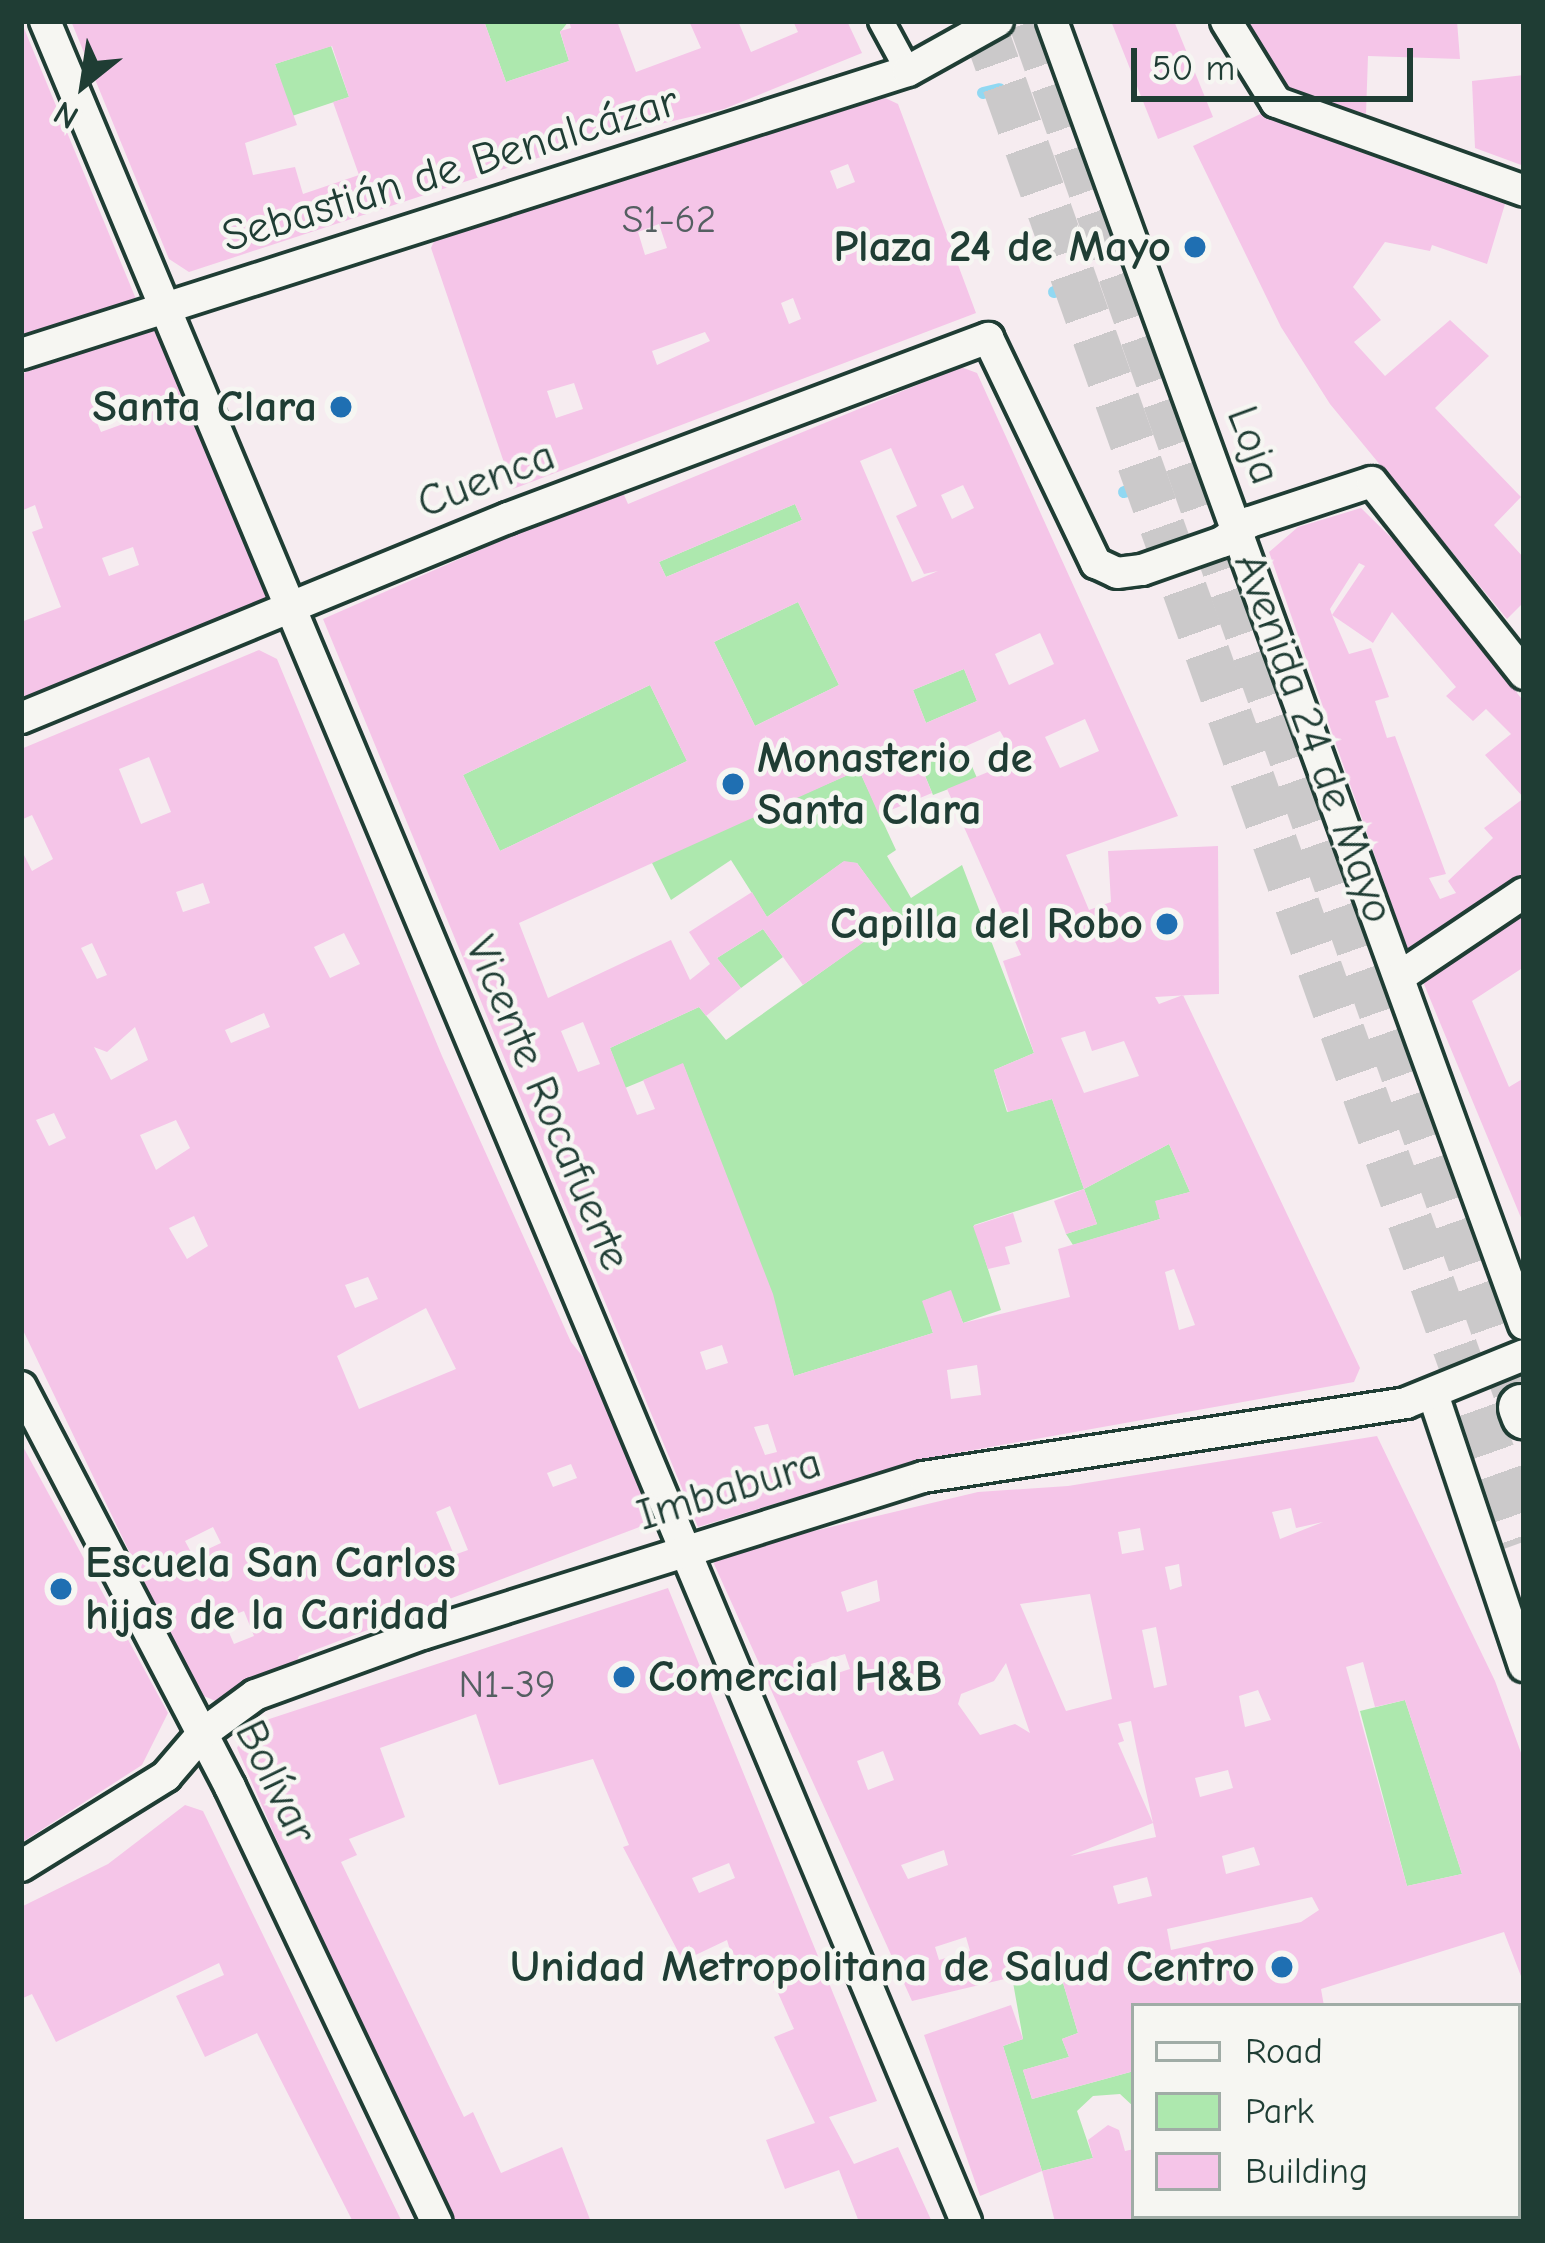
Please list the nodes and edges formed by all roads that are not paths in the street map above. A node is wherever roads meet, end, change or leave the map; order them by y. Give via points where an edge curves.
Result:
1 (45, 21) edge
2 (881, 21) edge
3 (998, 21) edge
4 (1052, 21) edge
5 (1226, 21) edge
6 (908, 70) junction
7 (1524, 190) edge
8 (168, 303) junction
9 (988, 338) joint
10 (21, 355) edge
11 (1238, 532) junction
12 (287, 607) junction
13 (1524, 674) edge
14 (21, 718) edge
15 (1524, 893) edge
16 (1407, 976) junction
17 (1524, 1292) edge
18 (1524, 1324) edge
19 (1524, 1355) edge
20 (21, 1388) edge
21 (1433, 1394) junction
22 (688, 1547) junction
23 (1524, 1666) edge
24 (202, 1734) junction
25 (21, 1866) edge
26 (437, 2222) edge
27 (966, 2222) edge

1 - 8 street, Vicente Rocafuerte
2 - 6 street
3 - 6 street, Sebastián de Benalcázar
4 - 11 street, Loja
5 - 7 street via 1276,102
6 - 8 street, Sebastián de Benalcázar
8 - 10 street, Sebastián de Benalcázar
8 - 12 street, Vicente Rocafuerte
9 - 11 street, Avenida 24 de Mayo via 1096,563 1117,573 1142,570
9 - 12 street, Cuenca
11 - 13 street, Loja via 1372,482
11 - 16 street, Avenida 24 de Mayo
12 - 14 street, Cuenca
12 - 22 street, Vicente Rocafuerte
15 - 16 street
16 - 17 street
16 - 18 street, Avenida 24 de Mayo
19 - 21 street, Imbabura
20 - 24 street, Bolívar
21 - 22 street, Imbabura via 923,1478
21 - 23 street
22 - 24 street, Imbabura via 255,1695
22 - 27 street, Vicente Rocafuerte
24 - 25 street, Imbabura via 166,1775
24 - 26 street, Bolívar

